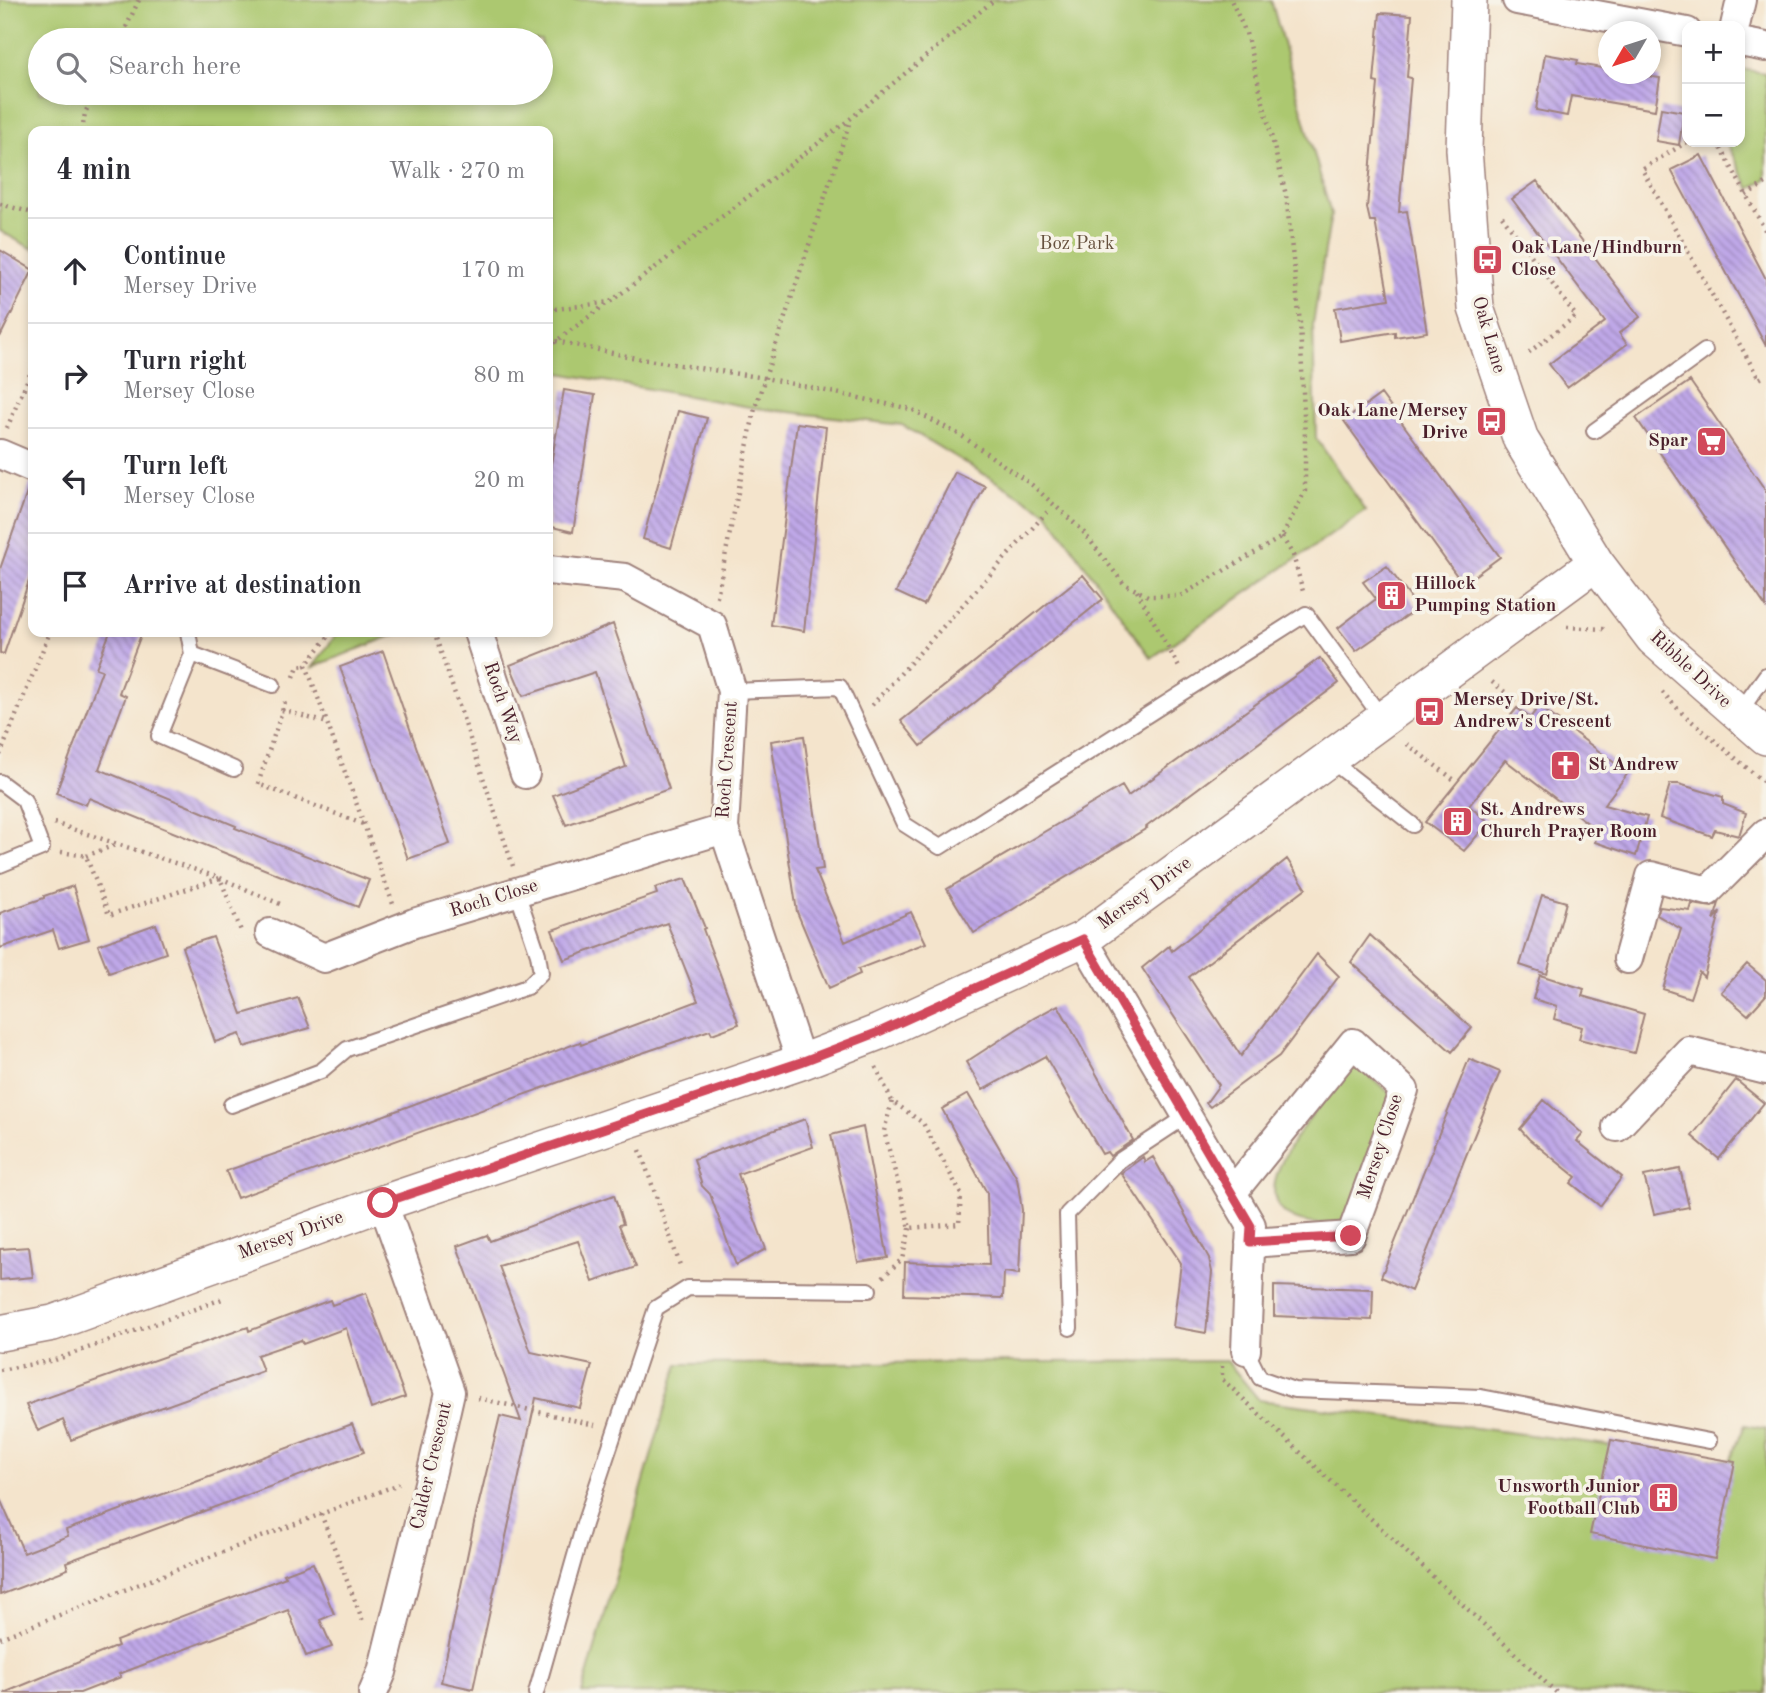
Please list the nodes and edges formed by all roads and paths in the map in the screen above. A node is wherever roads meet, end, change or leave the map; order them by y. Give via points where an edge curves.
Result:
1 (139, 0) edge
2 (995, 0) edge
3 (1231, 0) edge
4 (1469, 0) edge
5 (1517, 0) edge
6 (1741, 0) edge
7 (1736, 21) edge
8 (126, 28) edge
9 (1682, 31) edge
10 (1745, 42) edge
11 (1766, 47) edge
12 (89, 105) edge
13 (850, 119) junction
14 (83, 126) edge
15 (1682, 145) edge
16 (1721, 147) edge
17 (1766, 183) edge
18 (1746, 195) junction
19 (0, 204) edge
20 (1499, 211) dead end
21 (28, 212) edge
22 (1766, 232) edge
23 (610, 302) junction
24 (553, 309) edge
25 (556, 341) junction
26 (553, 343) edge
27 (1706, 351) dead end
28 (1528, 353) dead end
29 (1766, 375) edge
30 (765, 378) junction
31 (28, 380) edge
32 (1594, 431) dead end
33 (3, 443) edge
34 (28, 464) edge
35 (1047, 512) dead end
36 (1282, 537) junction
37 (1596, 563) junction
38 (553, 571) edge
39 (1137, 590) junction
40 (1306, 614) junction
41 (712, 625) junction
42 (48, 637) edge
43 (189, 637) edge
44 (328, 637) edge
45 (435, 637) edge
46 (480, 637) edge
47 (192, 654) junction
48 (306, 665) junction
49 (1766, 675) edge
50 (1492, 682) dead end
51 (273, 685) joint
52 (1191, 687) junction
53 (290, 688) dead end
54 (732, 691) junction
55 (1556, 696) dead end
56 (286, 699) dead end
57 (282, 710) junction
58 (1737, 714) junction
59 (1383, 720) junction
60 (857, 722) junction
61 (328, 724) junction
62 (1766, 737) edge
63 (1407, 744) dead end
64 (0, 755) edge
65 (1329, 759) junction
66 (234, 769) dead end
67 (525, 774) dead end
68 (0, 782) edge
69 (1457, 782) dead end
70 (33, 822) junction
71 (365, 825) junction
72 (1413, 825) dead end
73 (724, 829) junction
74 (1766, 833) edge
75 (115, 845) junction
76 (43, 848) junction
77 (86, 856) junction
78 (0, 864) edge
79 (220, 878) junction
80 (520, 891) junction
81 (281, 904) dead end
82 (401, 928) junction
83 (270, 933) joint
84 (1083, 939) junction
85 (1628, 959) dead end
86 (801, 1062) junction
87 (875, 1066) dead end
88 (1766, 1070) edge
89 (892, 1101) junction
90 (231, 1105) dead end
91 (1187, 1116) junction
92 (1617, 1128) dead end
93 (640, 1150) dead end
94 (1232, 1193) junction
95 (383, 1203) junction
96 (910, 1228) junction
97 (1250, 1242) junction
98 (688, 1288) junction
99 (869, 1290) joint
100 (1070, 1328) dead end
101 (0, 1333) edge
102 (1246, 1344) junction
103 (450, 1392) junction
104 (615, 1430) junction
105 (1709, 1441) dead end
106 (432, 1471) junction
107 (321, 1514) junction
108 (0, 1638) edge
109 (377, 1683) edge
110 (536, 1693) edge
111 (1557, 1693) edge

1 - 8 path
2 - 13 path
3 - 36 path via 1246,33 1286,195 1300,323 1305,491
4 - 37 street, Oak Lane via 1464,149 1476,308 1521,440
5 - 9 street
6 - 7 street
10 - 11 street
12 - 14 path
13 - 23 path
13 - 30 path
15 - 29 path via 1642,169 1759,379
16 - 18 path
17 - 18 path
18 - 22 path
19 - 21 path
20 - 28 path via 1576,316
23 - 24 path
23 - 25 path
25 - 26 path
25 - 30 path
27 - 32 lane
30 - 39 path via 911,409 962,436 1032,485 1080,528 1124,583
30 - 41 path
31 - 33 path
33 - 34 street
35 - 60 path
36 - 39 path via 1180,596 1148,596
36 - 40 path via 1303,588
37 - 58 street, Ribble Drive via 1653,638
37 - 59 street, Mersey Drive
38 - 41 street via 625,578
39 - 52 path
40 - 52 lane
40 - 59 lane
41 - 54 street, Roch Crescent
42 - 64 path
43 - 47 lane
44 - 48 path
45 - 80 path
46 - 67 street, Roch Way
47 - 51 lane
47 - 66 lane via 159,736
48 - 53 path via 298,666
48 - 61 path
49 - 58 lane
50 - 55 path via 1515,700
51 - 57 path
52 - 60 lane via 940,847 904,824
54 - 60 lane via 841,687
54 - 73 street, Roch Crescent
56 - 57 path
57 - 61 path
57 - 71 path via 258,784
58 - 62 street, Ribble Drive
59 - 65 street, Mersey Drive
61 - 71 path
63 - 69 path
65 - 72 lane
65 - 84 street, Mersey Drive
68 - 70 lane via 24,800
70 - 75 path via 48,821
70 - 76 lane
71 - 82 path
73 - 80 street, Roch Close
73 - 86 street, Roch Crescent
74 - 85 street via 1707,891 1651,876
75 - 77 path
75 - 79 path
76 - 77 path
76 - 78 lane
77 - 79 path via 109,915
79 - 81 path
79 - 83 path via 246,943
80 - 82 street, Roch Close
80 - 90 lane via 541,973 527,987 347,1049 321,1071
82 - 83 street, Roch Close via 324,958
84 - 86 street, Mersey Drive via 879,1032
84 - 91 street
86 - 95 street, Mersey Drive
87 - 89 path
88 - 92 street via 1689,1051
89 - 96 path via 884,1131
89 - 96 path via 922,1123 961,1194 959,1224
91 - 94 street
91 - 100 lane via 1120,1160 1067,1214
93 - 98 path
94 - 97 street via 1251,1226
94 - 97 street, Mersey Close via 1353,1043 1404,1090 1351,1236
95 - 101 street, Mersey Drive via 53,1323
95 - 103 street, Calder Crescent
96 - 99 path via 902,1259
97 - 102 street
98 - 99 lane
98 - 104 lane via 656,1308
102 - 105 lane via 1260,1378 1294,1390 1481,1397
102 - 111 path via 1221,1348 1222,1380
103 - 104 path
103 - 106 street, Calder Crescent
104 - 110 lane
106 - 107 path
106 - 109 street, Calder Crescent
107 - 108 path
107 - 109 path

